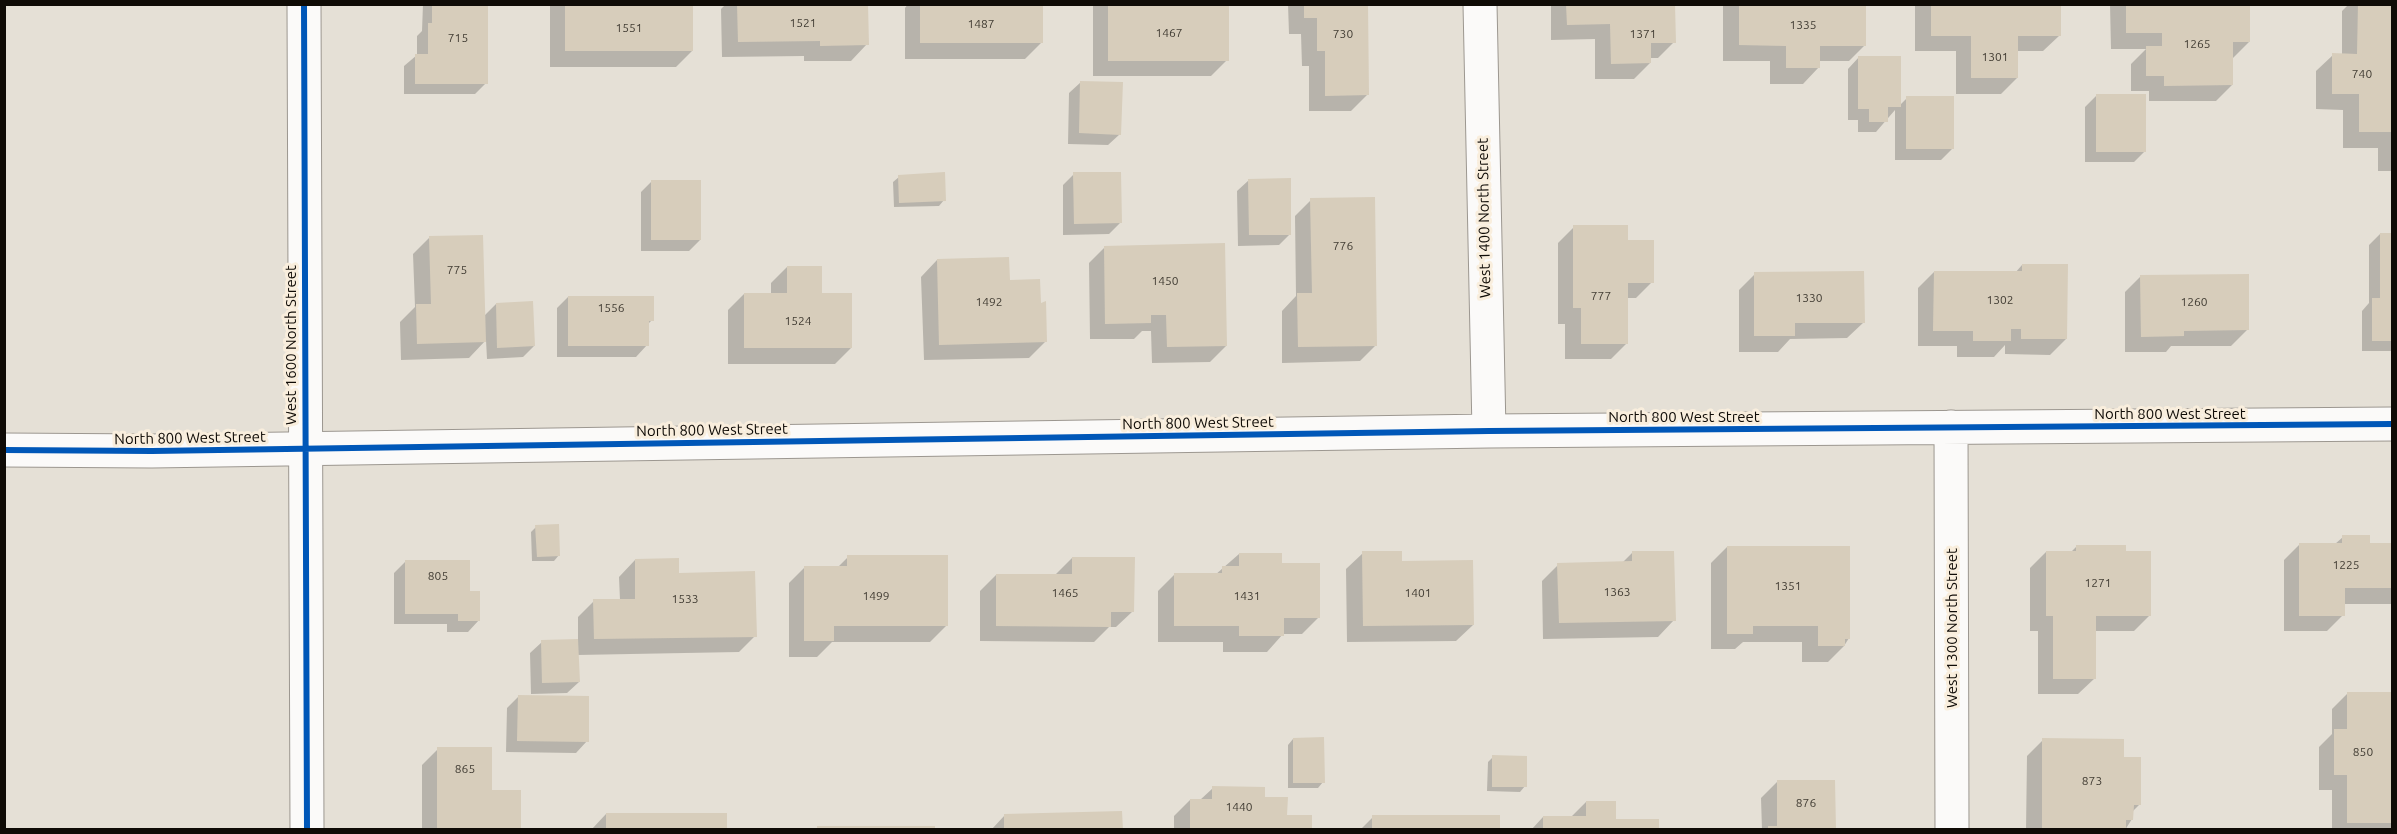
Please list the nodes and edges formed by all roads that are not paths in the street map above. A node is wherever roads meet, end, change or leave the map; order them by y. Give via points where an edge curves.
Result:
1 (304, 4) edge
2 (1480, 4) edge
3 (2392, 424) edge
4 (1951, 427) junction
5 (1489, 431) junction
6 (303, 448) junction
7 (4, 450) edge
8 (307, 830) edge
9 (1952, 830) edge

1 - 6 street, West 1600 North Street
2 - 5 street, West 1400 North Street
3 - 4 street, North 800 West Street
4 - 5 street, North 800 West Street
4 - 9 street, West 1300 North Street
5 - 6 street, North 800 West Street
6 - 7 street, North 800 West Street
6 - 8 street, West 1600 North Street

